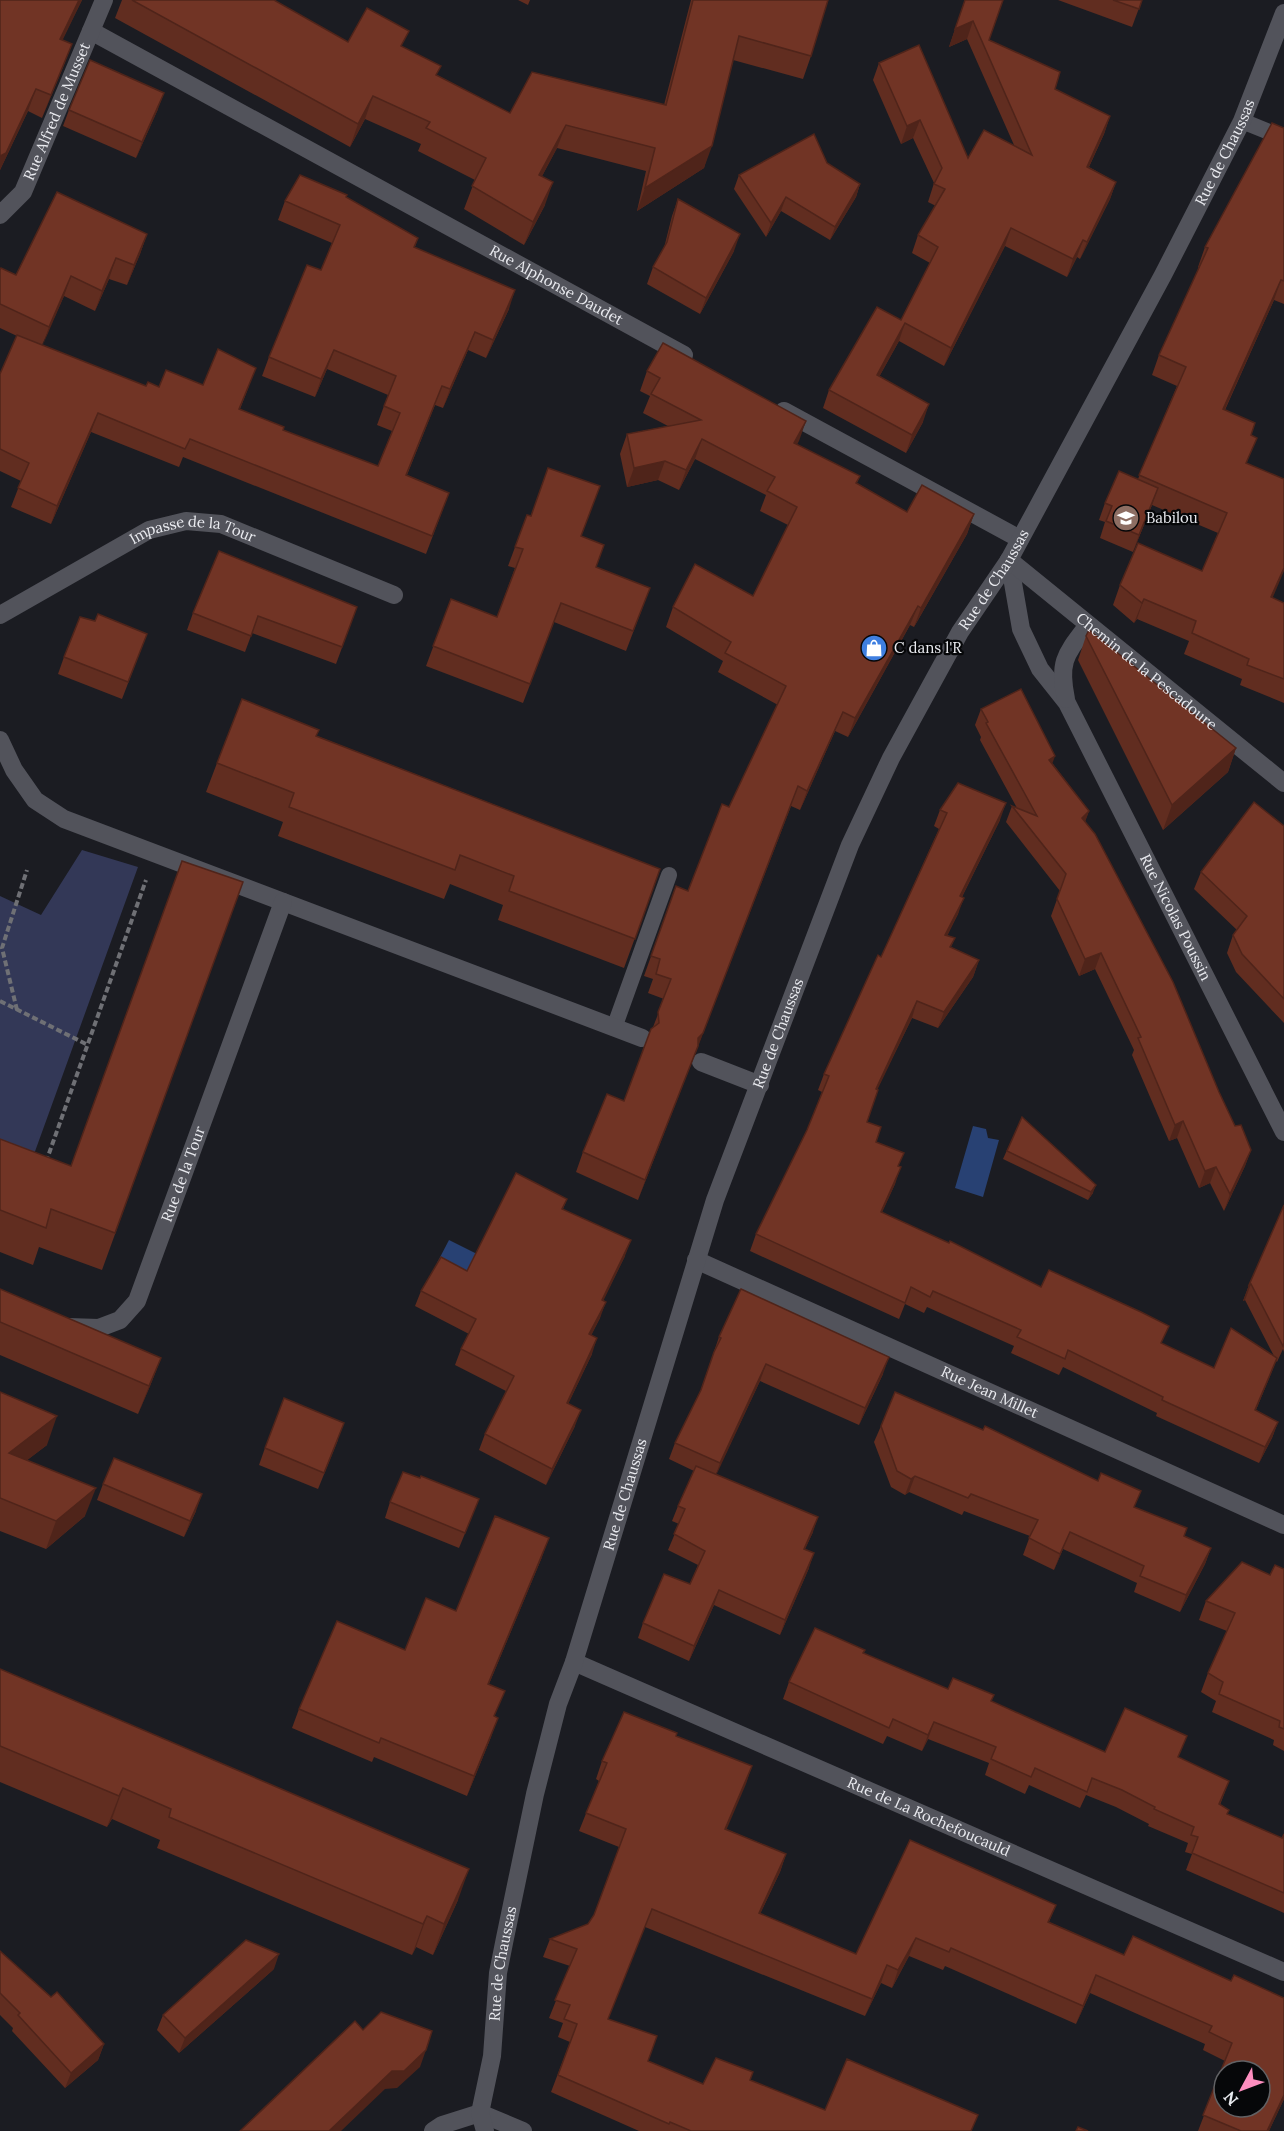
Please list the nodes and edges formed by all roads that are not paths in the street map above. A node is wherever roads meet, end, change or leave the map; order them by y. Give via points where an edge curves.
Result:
1 (104, 0) edge
2 (1284, 13) edge
3 (91, 31) junction
4 (1242, 121) junction
5 (1284, 138) edge
6 (0, 215) edge
7 (695, 361) edge
8 (768, 402) edge
9 (1020, 539) junction
10 (1009, 560) junction
11 (394, 595) dead end
12 (0, 615) edge
13 (1088, 625) junction
14 (1067, 703) junction
15 (0, 740) edge
16 (1284, 783) edge
17 (669, 875) dead end
18 (283, 902) junction
19 (614, 1028) junction
20 (642, 1038) dead end
21 (701, 1062) edge
22 (759, 1085) junction
23 (1284, 1132) edge
24 (696, 1260) junction
25 (48, 1319) edge
26 (1284, 1525) edge
27 (574, 1662) junction
28 (1284, 1972) edge
29 (480, 2113) junction
30 (433, 2131) edge
31 (485, 2131) edge
32 (523, 2131) edge

1 - 3 street, Rue Alfred de Musset
2 - 4 street, Rue de Chaussas
3 - 6 street, Rue Alfred de Musset via 23,192
3 - 7 street, Rue Alphonse Daudet
4 - 5 lane
4 - 9 street, Rue de Chaussas
8 - 9 street
9 - 10 street, Rue de Chaussas
10 - 13 street, Chemin de la Pescadoure
10 - 14 street, Rue Nicolas Poussin via 1021,629 1040,669
10 - 22 street, Rue de Chaussas via 960,632 849,845
11 - 12 street, Impasse de la Tour via 220,524 186,521 149,530
13 - 14 street, Rue Nicolas Poussin via 1065,656 1062,677
13 - 16 street, Chemin de la Pescadoure
14 - 23 street, Rue Nicolas Poussin
15 - 18 street via 34,800 64,819
17 - 19 lane
18 - 19 street
18 - 25 street, Rue de la Tour via 137,1301 120,1320 99,1328 68,1327
19 - 20 street
21 - 22 street
22 - 24 street, Rue de Chaussas
24 - 26 street, Rue Jean Millet
24 - 27 street, Rue de Chaussas
27 - 28 street, Rue de La Rochefoucauld
27 - 29 street, Rue de Chaussas via 558,1704 535,1794 504,1938 492,2056
29 - 30 street
29 - 31 street, Rue de Chaussas
29 - 32 street

